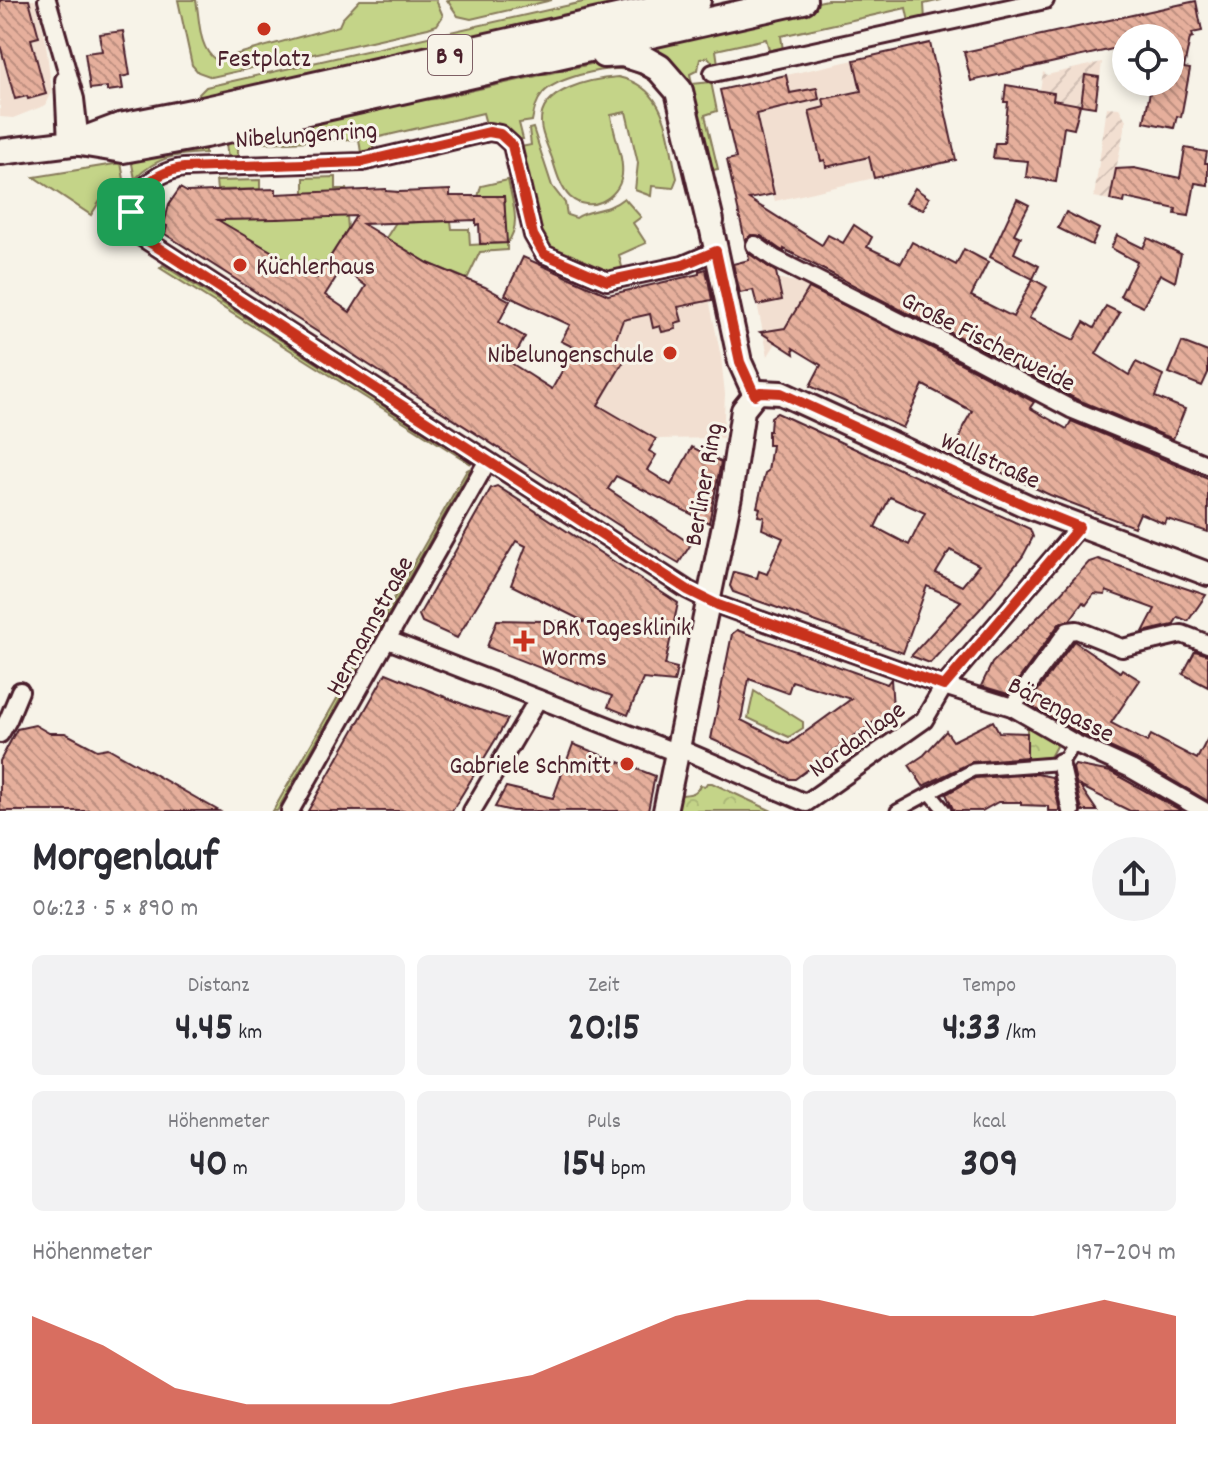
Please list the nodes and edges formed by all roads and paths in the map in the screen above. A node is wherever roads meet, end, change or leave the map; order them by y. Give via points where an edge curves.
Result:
1 (47, 0) edge
2 (697, 0) edge
3 (803, 0) edge
4 (1045, 0) edge
5 (556, 55) junction
6 (713, 73) dead end
7 (74, 143) junction
8 (0, 152) edge
9 (136, 199) joint
10 (710, 221) joint
11 (755, 245) dead end
12 (716, 251) junction
13 (755, 395) junction
14 (487, 462) junction
15 (1208, 465) edge
16 (1079, 527) junction
17 (1208, 574) edge
18 (709, 601) junction
19 (388, 640) junction
20 (1208, 644) edge
21 (944, 686) junction
22 (20, 691) dead end
23 (538, 699) junction
24 (1012, 707) junction
25 (0, 734) edge
26 (1074, 743) junction
27 (678, 750) junction
28 (1060, 762) junction
29 (930, 793) junction
30 (810, 807) edge
31 (290, 811) edge
32 (472, 811) edge
33 (665, 811) edge
34 (897, 811) edge
35 (945, 811) edge
36 (1071, 811) edge
37 (1204, 811) edge

1 - 7 street via 75,99
2 - 7 highway, B 9 via 120,127
3 - 5 highway, B 9
4 - 6 street
5 - 7 highway, B 9 via 123,149
5 - 10 highway via 633,55 672,80
7 - 8 main road, B 9
9 - 12 street, Nibelungenring via 151,179 174,169 362,162 489,132 512,145 533,235 544,254 607,281 683,265
9 - 14 street, Bärengasse via 131,221 143,238
10 - 12 main road
11 - 15 street, Große Fischerweide via 1071,409
12 - 13 main road via 740,362
13 - 16 main road, Wallstraße via 781,393
13 - 18 main road, Berliner Ring via 743,410
14 - 18 street, Bärengasse
14 - 19 street, Hermannstraße
16 - 17 main road, Wallstraße
16 - 21 street, Nordanlage
18 - 21 street, Bärengasse
18 - 27 main road, Berliner Ring
19 - 23 street, Nordanlage
19 - 31 street, Hermannstraße
20 - 24 street via 1182,634 1122,648 1068,631
21 - 24 street, Bärengasse
21 - 30 street, Nordanlage via 924,720
22 - 25 street
23 - 27 street, Nordanlage
23 - 32 street
24 - 26 street, Bärengasse
26 - 28 street
26 - 37 street, Bärengasse
27 - 30 street, Nordanlage
27 - 33 main road, Berliner Ring
28 - 29 street via 973,770
28 - 36 street
29 - 34 street
29 - 35 street

